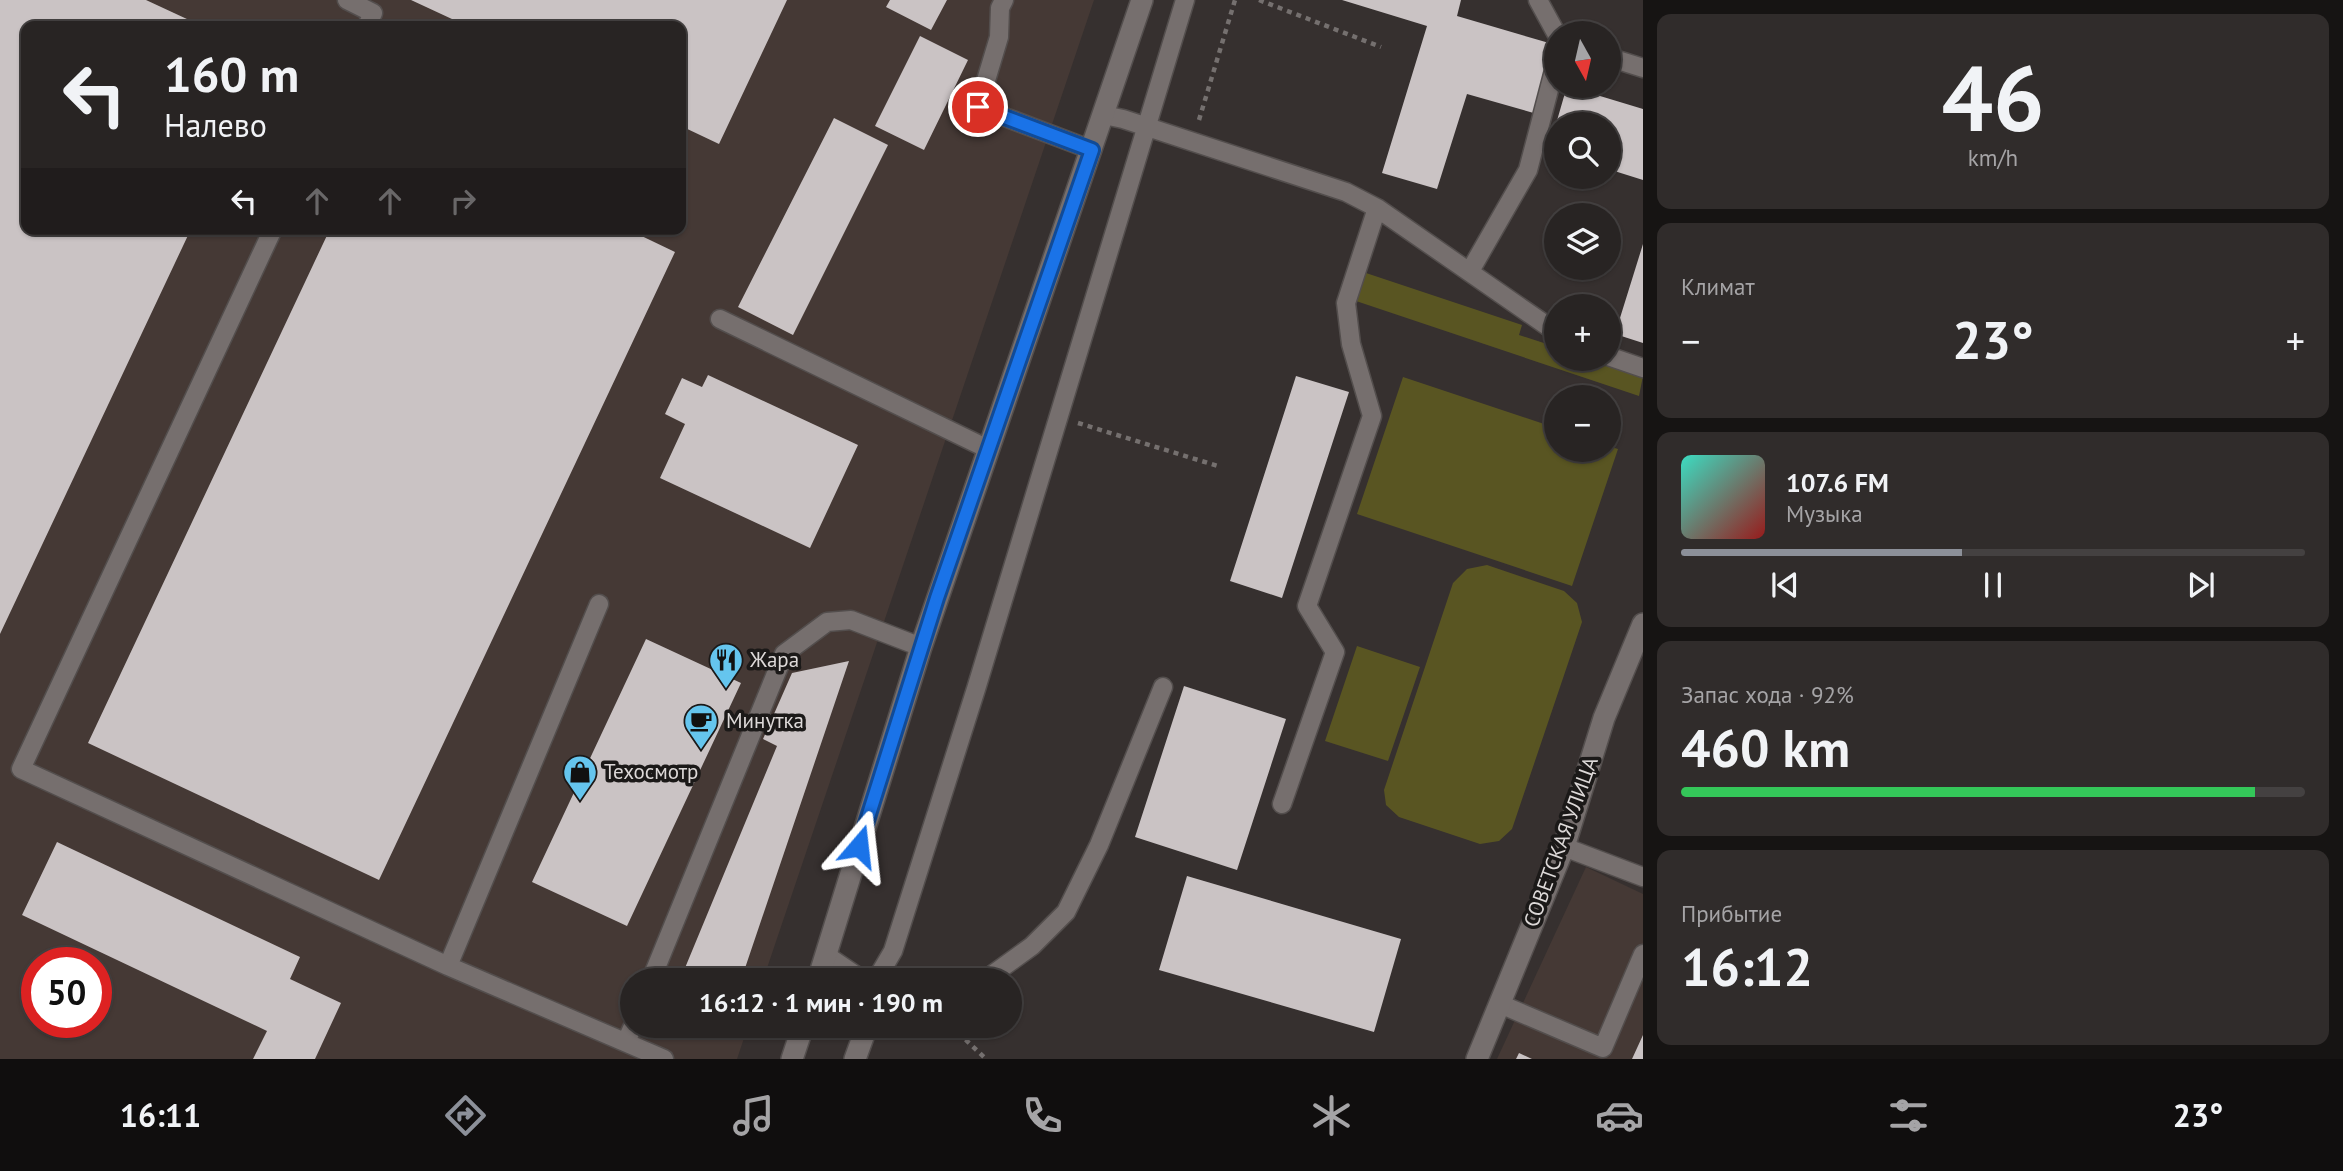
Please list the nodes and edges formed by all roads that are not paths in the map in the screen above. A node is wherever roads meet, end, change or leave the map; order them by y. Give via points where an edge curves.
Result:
1 (347, 0) edge
2 (1004, 0) edge
3 (1142, 0) edge
4 (1185, 0) edge
5 (1538, 0) edge
6 (369, 21) edge
7 (1549, 21) edge
8 (1621, 61) edge
9 (1643, 68) edge
10 (1547, 98) edge
11 (1104, 115) junction
12 (1146, 126) junction
13 (1092, 150) junction
14 (1377, 208) junction
15 (270, 235) edge
16 (1470, 271) junction
17 (720, 319) dead end
18 (1544, 323) edge
19 (1621, 360) edge
20 (1643, 368) edge
21 (988, 449) junction
22 (599, 604) dead end
23 (1643, 624) edge
24 (921, 648) junction
25 (1163, 687) dead end
26 (1282, 804) dead end
27 (1564, 847) junction
28 (1643, 877) edge
29 (1643, 954) edge
30 (826, 957) junction
31 (449, 966) junction
32 (656, 968) edge
33 (822, 968) edge
34 (842, 968) edge
35 (883, 968) edge
36 (1002, 968) edge
37 (1500, 1004) junction
38 (620, 1031) edge
39 (635, 1038) edge
40 (799, 1038) edge
41 (863, 1038) edge
42 (664, 1059) edge
43 (792, 1059) edge
44 (855, 1059) edge
45 (1477, 1059) edge

1 - 6 lane via 373,13
2 - 13 lane via 999,37 978,107
3 - 11 main road
4 - 12 lane
5 - 7 lane
8 - 9 lane
10 - 16 lane via 1528,170
11 - 12 lane
11 - 13 main road
12 - 14 lane via 1346,192
12 - 35 lane via 972,702 893,951
13 - 21 main road
14 - 16 lane
14 - 26 lane via 1346,303 1351,344 1372,416 1307,606 1335,652
15 - 31 lane via 21,769
16 - 18 lane
17 - 21 lane
19 - 20 lane
21 - 24 main road
22 - 31 lane
23 - 27 main road, СОВЕТСКАЯ УЛИЦА via 1604,718
24 - 30 main road
24 - 32 lane via 851,621 827,622 785,654
25 - 36 lane via 1099,845 1066,912
27 - 28 lane
27 - 37 main road, СОВЕТСКАЯ УЛИЦА
29 - 37 lane via 1603,1048
30 - 33 main road
30 - 34 main road
31 - 38 lane
37 - 45 main road, СОВЕТСКАЯ УЛИЦА
39 - 42 lane
40 - 43 main road
41 - 44 main road

